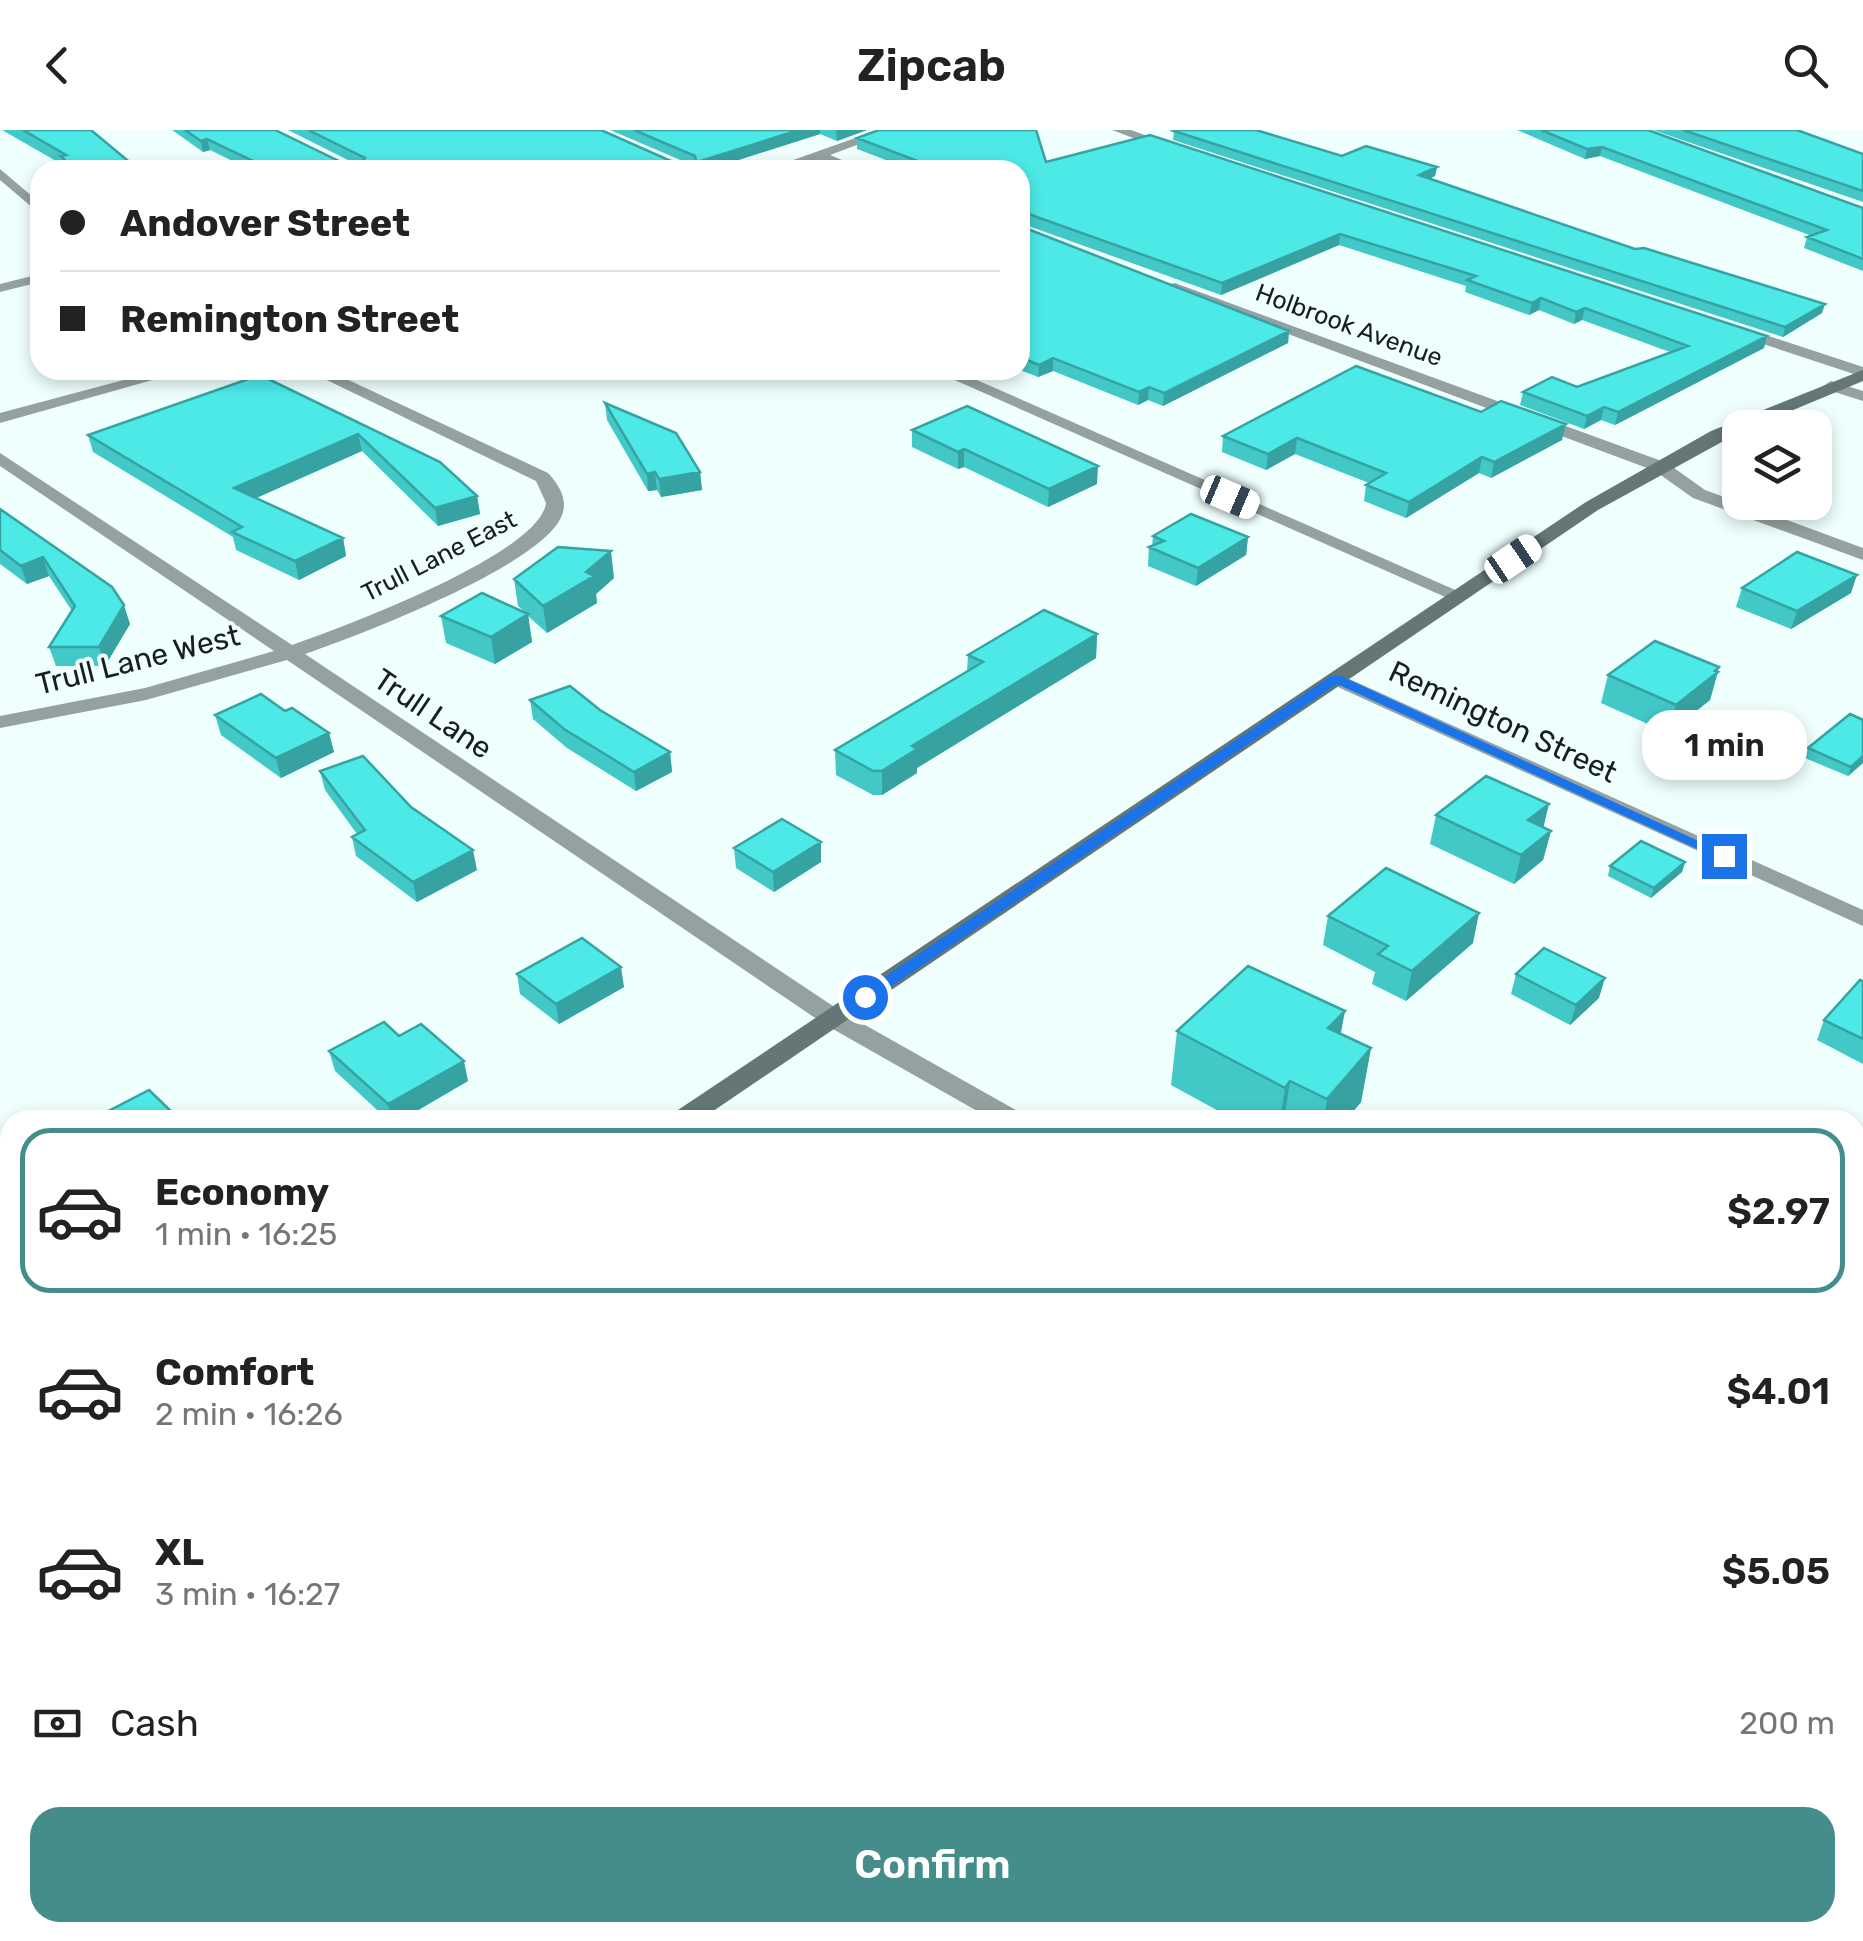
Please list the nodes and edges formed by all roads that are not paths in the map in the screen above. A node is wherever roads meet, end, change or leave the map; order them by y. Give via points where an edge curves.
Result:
1 (890, 130) edge
2 (1118, 130) edge
3 (818, 154) junction
4 (1192, 154) edge
5 (801, 160) edge
6 (833, 160) edge
7 (0, 174) edge
8 (30, 201) edge
9 (1150, 278) edge
10 (30, 280) edge
11 (0, 288) edge
12 (1716, 324) edge
13 (1863, 373) edge
14 (142, 380) edge
15 (335, 380) edge
16 (963, 380) edge
17 (1831, 386) junction
18 (1863, 396) edge
19 (0, 418) edge
20 (0, 458) edge
21 (1661, 467) junction
22 (1863, 554) edge
23 (1458, 596) junction
24 (289, 653) junction
25 (1336, 679) junction
26 (0, 722) edge
27 (1863, 919) edge
28 (833, 1018) junction
29 (696, 1110) edge
30 (996, 1110) edge

1 - 3 street
2 - 4 street
3 - 5 street
3 - 6 street
7 - 8 street
9 - 21 street, Holbrook Avenue
10 - 11 street
12 - 13 street
13 - 17 main road
14 - 19 street
15 - 24 street, Trull Lane East via 533,472 551,485 557,503 542,531 494,561
16 - 23 street
17 - 18 street
17 - 21 main road
20 - 24 street, Trull Lane
21 - 22 street, Holbrook Avenue via 1699,494
21 - 23 main road
23 - 25 main road
24 - 26 street, Trull Lane West via 98,704
24 - 28 street, Trull Lane
25 - 27 street, Remington Street
25 - 28 main road
28 - 29 main road
28 - 30 street, Trull Lane

